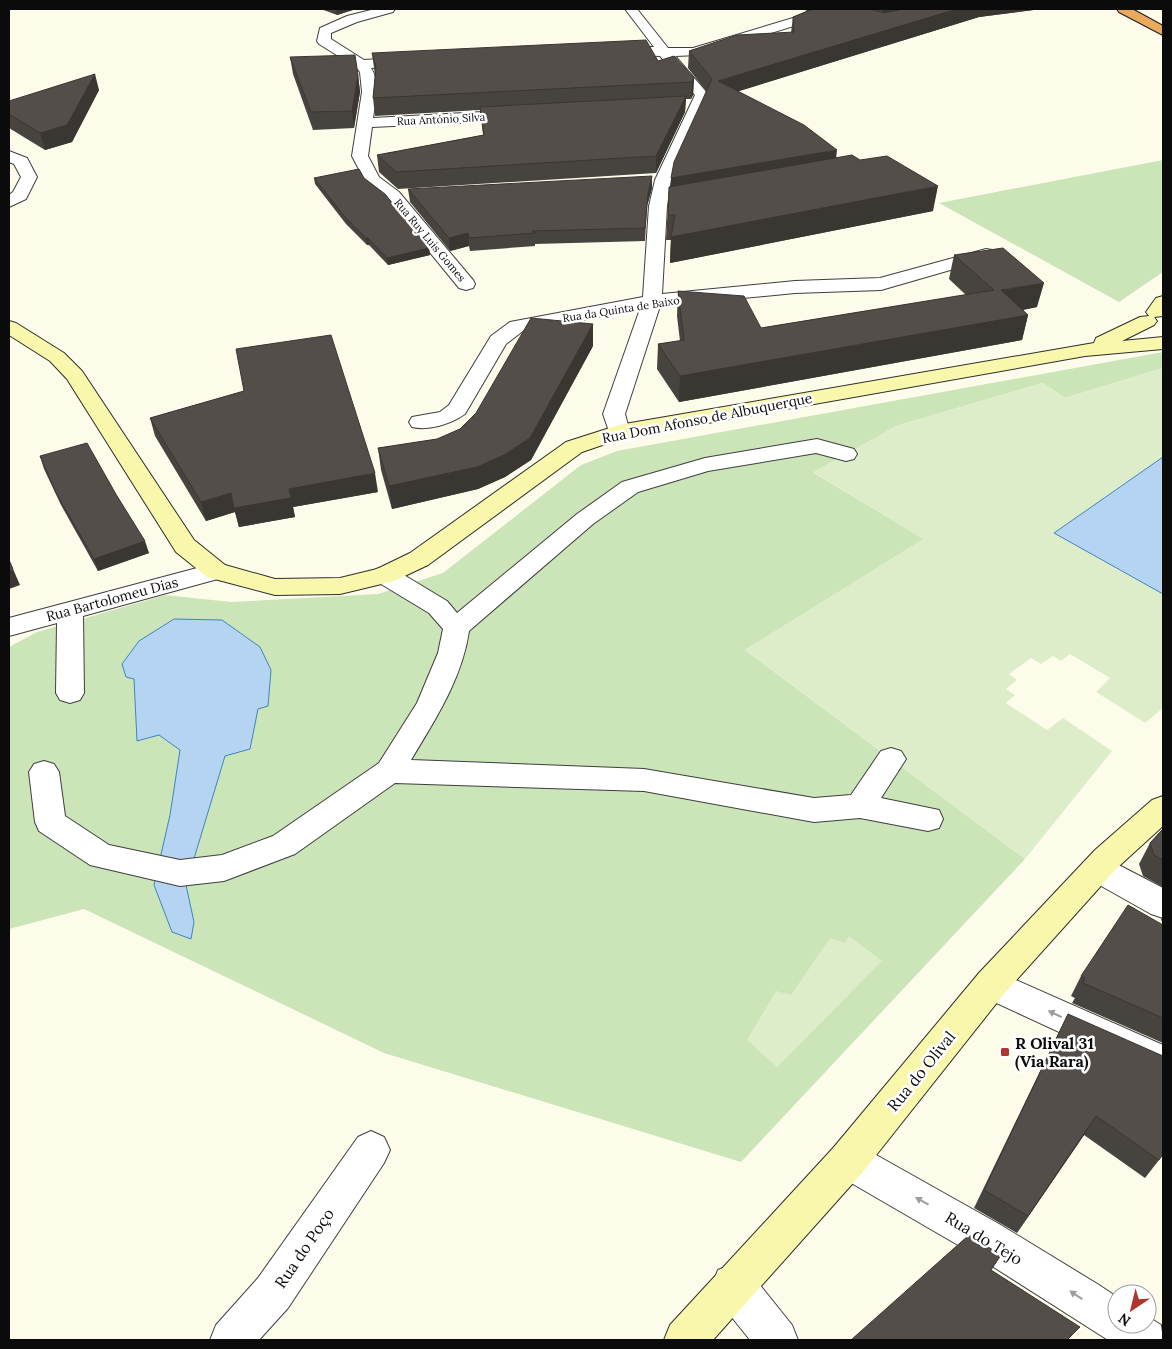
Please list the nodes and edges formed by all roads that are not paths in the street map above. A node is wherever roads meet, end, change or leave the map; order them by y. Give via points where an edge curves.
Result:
1 (389, 9) edge
2 (631, 9) edge
3 (1123, 9) edge
4 (839, 10) edge
5 (807, 12) edge
6 (1163, 32) edge
7 (599, 52) edge
8 (664, 52) junction
9 (421, 61) edge
10 (361, 64) junction
11 (697, 105) junction
12 (677, 106) edge
13 (531, 114) edge
14 (365, 123) junction
15 (9, 156) edge
16 (663, 180) junction
17 (644, 181) edge
18 (412, 194) edge
19 (393, 196) junction
20 (9, 202) edge
21 (678, 203) edge
22 (658, 206) junction
23 (986, 254) edge
24 (466, 284) dead end
25 (652, 301) junction
26 (1157, 311) edge
27 (9, 327) edge
28 (1163, 336) edge
29 (1163, 343) edge
30 (1085, 350) junction
31 (420, 422) dead end
32 (619, 432) junction
33 (846, 454) dead end
34 (216, 571) junction
35 (385, 575) junction
36 (70, 611) junction
37 (9, 627) edge
38 (456, 628) junction
39 (70, 693) dead end
40 (891, 760) dead end
41 (388, 771) junction
42 (44, 772) dead end
43 (860, 806) junction
44 (1163, 808) edge
45 (928, 819) dead end
46 (1098, 869) junction
47 (1163, 904) edge
48 (991, 984) junction
49 (1163, 1063) edge
50 (371, 1150) dead end
51 (848, 1160) junction
52 (733, 1285) junction
53 (1107, 1315) edge
54 (231, 1340) edge
55 (685, 1340) edge
56 (777, 1340) edge

1 - 10 street via 352,19 325,31 324,41
2 - 8 street
3 - 6 highway
4 - 5 street
5 - 8 street via 694,52
7 - 8 street
8 - 11 street via 702,95
9 - 10 street
10 - 14 street, Rua Ruy Luis Gomes via 368,72
11 - 12 street
11 - 16 street
13 - 14 street, Rua António Silva
14 - 19 street, Rua Ruy Luis Gomes via 360,156 372,180
15 - 20 street via 21,161 29,178 20,195
16 - 17 street
16 - 22 street
18 - 19 street
19 - 24 street, Rua Ruy Luis Gomes
21 - 22 street
22 - 25 street
23 - 25 street, Rua da Quinta de Baixo via 881,284 795,287
25 - 31 street, Rua da Quinta de Baixo via 518,326 498,340 456,410 447,417
25 - 32 street via 614,414
26 - 28 main road via 1153,330
26 - 30 main road, Rua Dom Afonso de Albuquerque
27 - 34 main road, Rua Dom Afonso de Albuquerque via 57,356 75,376 183,544
29 - 30 main road, Rua Dom Afonso de Albuquerque
30 - 32 main road, Rua Dom Afonso de Albuquerque
32 - 35 main road, Rua Dom Afonso de Albuquerque via 574,446 419,559
33 - 38 street via 816,446 705,465 630,487 585,519
34 - 35 main road, Rua Dom Afonso de Albuquerque via 276,587 340,586
34 - 36 street, Rua Bartolomeu Dias
35 - 38 street via 438,607
36 - 37 street, Rua Bartolomeu Dias
36 - 39 street
38 - 41 street via 452,653 430,705
40 - 43 street
41 - 42 street via 284,845 224,868 180,872 101,856 50,822
41 - 43 street via 644,780 814,810
43 - 45 street
44 - 46 main road, Rua do Olival
46 - 47 street
46 - 48 main road, Rua do Olival
49 -> 48 street
48 - 51 main road, Rua do Olival
50 - 54 street, Rua do Poço via 273,1292
51 - 52 main road, Rua do Olival
53 -> 51 street, Rua do Tejo via 941,1212
52 - 55 main road, Rua do Olival
52 - 56 street

